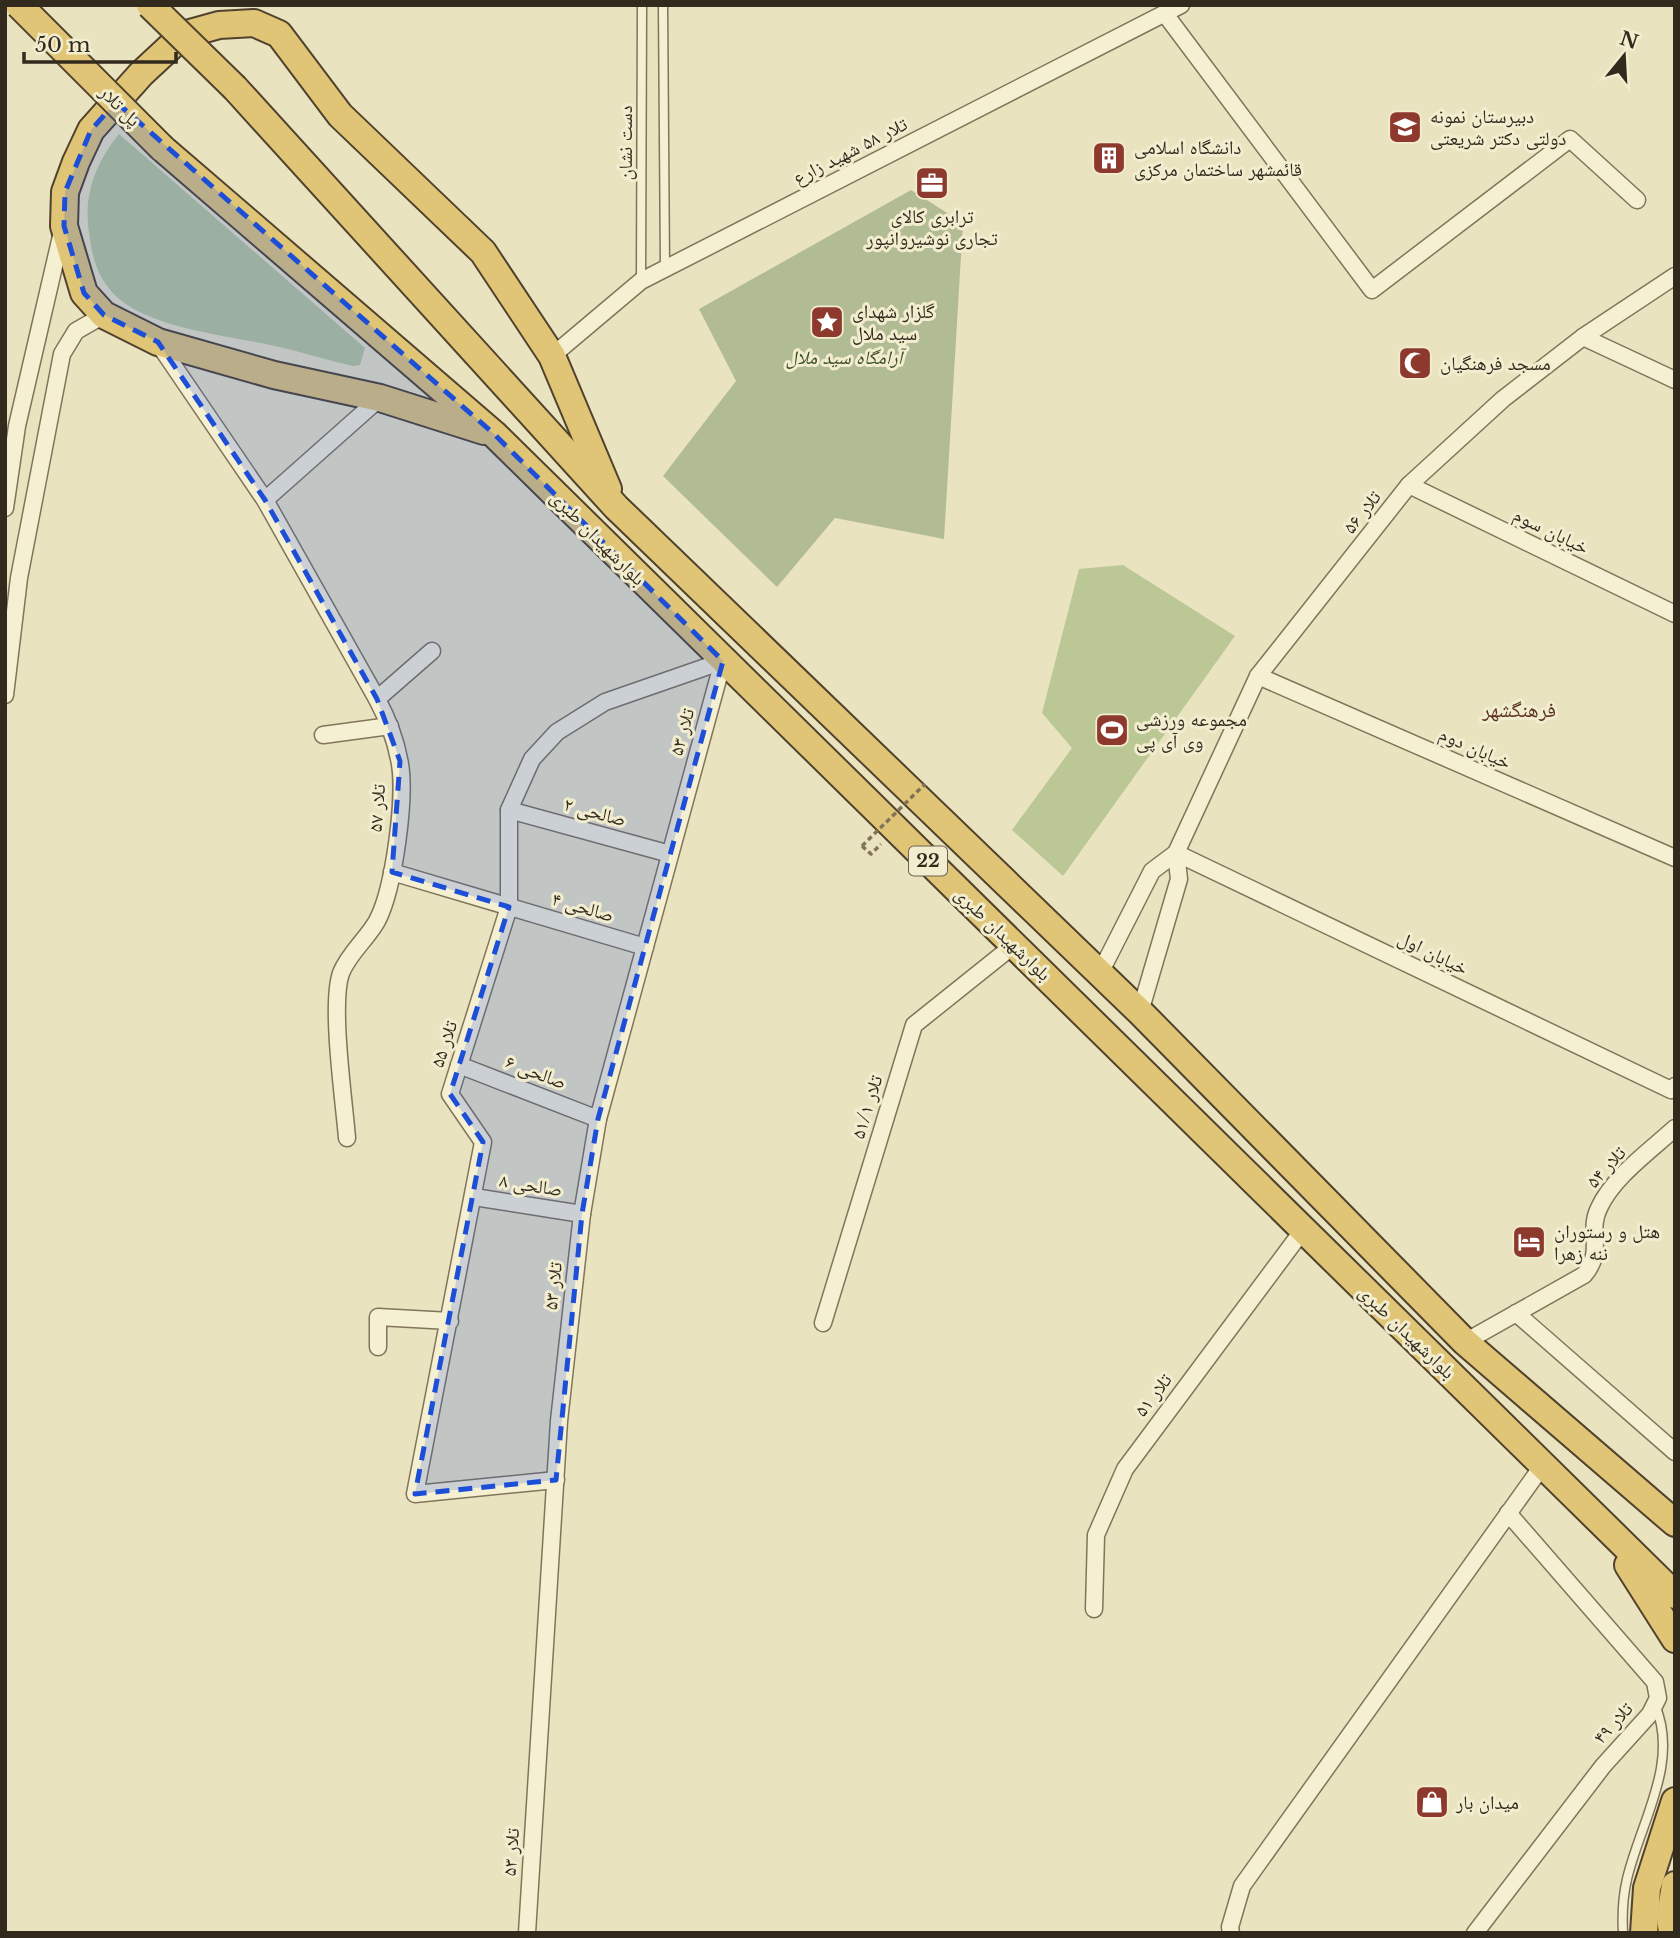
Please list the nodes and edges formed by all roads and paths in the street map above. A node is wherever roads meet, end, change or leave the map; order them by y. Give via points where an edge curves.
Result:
1 (19, 5) edge
2 (150, 5) edge
3 (642, 5) edge
4 (663, 5) edge
5 (1181, 5) edge
6 (1165, 13) junction
7 (162, 148) joint
8 (1637, 200) dead end
9 (64, 226) junction
10 (665, 271) junction
11 (1675, 276) edge
12 (641, 281) junction
13 (104, 315) junction
14 (1583, 337) junction
15 (158, 342) junction
16 (552, 356) junction
17 (1675, 380) edge
18 (380, 398) junction
19 (494, 434) junction
20 (1409, 485) junction
21 (265, 500) junction
22 (616, 507) junction
23 (5, 508) edge
24 (1675, 614) edge
25 (432, 651) dead end
26 (723, 661) junction
27 (1258, 676) junction
28 (5, 695) edge
29 (377, 699) junction
30 (390, 726) junction
31 (323, 735) dead end
32 (925, 784) dead end
33 (509, 810) junction
34 (1176, 853) junction
35 (670, 854) junction
36 (871, 854) dead end
37 (1675, 858) edge
38 (393, 872) junction
39 (509, 907) junction
40 (1014, 945) junction
41 (645, 947) junction
42 (1100, 973) junction
43 (1140, 1012) junction
44 (459, 1065) junction
45 (1673, 1088) edge
46 (598, 1119) junction
47 (1675, 1128) edge
48 (347, 1138) dead end
49 (474, 1197) junction
50 (582, 1214) junction
51 (1303, 1230) junction
52 (1516, 1313) junction
53 (450, 1321) junction
54 (823, 1323) dead end
55 (1465, 1342) junction
56 (379, 1347) dead end
57 (1675, 1452) edge
58 (1543, 1465) junction
59 (556, 1480) junction
60 (1508, 1513) junction
61 (1595, 1517) junction
62 (1675, 1523) edge
63 (1675, 1595) edge
64 (1094, 1609) dead end
65 (1675, 1639) edge
66 (1655, 1705) junction
67 (1675, 1801) edge
68 (1675, 1885) edge
69 (527, 1933) edge
70 (1231, 1933) edge
71 (1475, 1933) edge
72 (1623, 1933) edge
73 (1644, 1933) edge
74 (1672, 1933) edge

1 - 7 highway, پل تلار / 22, bridge
2 - 22 highway, بلوارشهیدان طبری / 22, bridge via 235,88
3 - 12 lane, دست نشان
4 - 10 lane
5 - 6 street, تلار ۵۸ شهید زارع
6 - 8 street via 1372,290 1570,139
6 - 10 street, تلار ۵۸ شهید زارع
7 - 19 highway, بلوارشهیدان طبری / 22
9 - 13 highway via 84,293
9 - 16 highway via 65,192 91,130 141,74 183,36 219,25 254,23 279,34 340,115 483,252
9 - 23 street via 16,426
10 - 12 street, تلار ۵۸ شهید زارع
11 - 14 street, تلار ۵۶
12 - 16 street, تلار ۵۸ شهید زارع
13 - 15 highway
13 - 28 street via 76,331 62,354 19,578
14 - 17 street
14 - 20 street, تلار ۵۶ via 1503,399
15 - 18 highway via 274,375
15 - 21 street, تلار ۵۷
16 - 22 highway
18 - 19 highway
18 - 21 street
19 - 26 highway, بلوارشهیدان طبری / 22
20 - 24 street, خیابان سوم
20 - 27 street, تلار ۵۶
21 - 29 street, تلار ۵۷
22 - 42 highway, بلوارشهیدان طبری / 22
25 - 29 street
26 - 33 street, تلار ۵۵ via 605,702 557,732 532,759
26 - 35 street, تلار ۵۳
26 - 40 highway, بلوارشهیدان طبری / 22
27 - 34 street, تلار ۵۶
27 - 37 street, خیابان دوم
29 - 30 street, تلار ۵۷
30 - 31 street
30 - 38 street, تلار ۵۷ via 400,761 401,793
32 - 36 path, bridge via 862,846
33 - 35 street, صالحی ۲
33 - 39 street, تلار ۵۵
34 - 42 street via 1152,871
34 - 43 street via 1179,879
34 - 45 street, خیابان اول
35 - 41 street, تلار ۵۳
38 - 39 street, صالحی ۴
38 - 48 street, تلار ۵۷ via 378,920 342,973 337,997
39 - 41 street, صالحی ۴
39 - 44 street, تلار ۵۵
40 - 51 highway, بلوارشهیدان طبری / 22
40 - 54 street, تلار ۵۱/۱ via 914,1025
41 - 46 street, تلار ۵۳
42 - 43 highway, بلوارشهیدان طبری / 22
43 - 55 highway, بلوارشهیدان طبری / 22
44 - 46 street, صالحی ۶
44 - 49 street, تلار ۵۵ via 450,1094 483,1142
46 - 50 street, تلار ۵۳
47 - 52 street, تلار ۵۴ via 1626,1174 1599,1208 1596,1257 1584,1275
49 - 50 street, صالحی ۸
49 - 53 street, تلار ۵۵
50 - 59 street, تلار ۵۳
51 - 58 highway, بلوارشهیدان طبری / 22
51 - 64 street, تلار ۵۱ via 1125,1469 1096,1535
52 - 55 street, تلار ۵۴
52 - 57 street
53 - 56 street via 378,1317
53 - 59 street, تلار ۵۵ via 415,1494
55 - 62 highway, بلوارشهیدان طبری / 22
58 - 60 street
58 - 61 highway, بلوارشهیدان طبری / 22
59 - 69 street, تلار ۵۳
60 - 66 street, تلار ۴۹ via 1655,1682
60 - 70 street via 1242,1886
61 - 63 highway, بلوارشهیدان طبری / 22
61 - 65 highway
66 - 71 street, تلار ۴۹
66 - 72 lane via 1664,1721 1662,1782 1627,1879
67 - 73 highway via 1647,1888
68 - 74 highway

